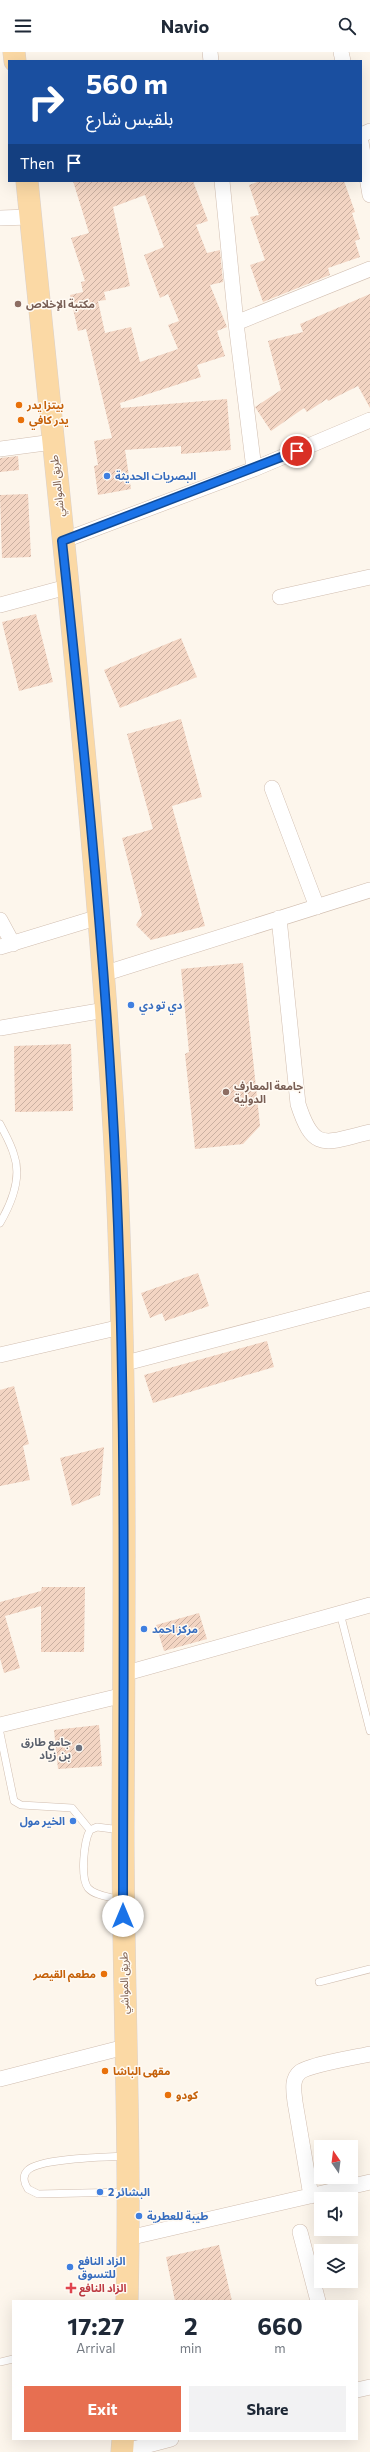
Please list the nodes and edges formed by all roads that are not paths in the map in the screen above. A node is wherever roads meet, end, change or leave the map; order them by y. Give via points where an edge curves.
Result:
1 (362, 148) edge
2 (27, 182) edge
3 (222, 182) edge
4 (370, 195) edge
5 (30, 217) junction
6 (0, 218) edge
7 (370, 269) edge
8 (236, 323) junction
9 (370, 420) edge
10 (53, 442) junction
11 (0, 449) edge
12 (254, 469) junction
13 (62, 541) junction
14 (370, 576) edge
15 (67, 587) junction
16 (280, 597) dead end
17 (0, 605) edge
18 (272, 788) dead end
19 (370, 890) edge
20 (317, 907) junction
21 (99, 917) junction
22 (279, 918) junction
23 (0, 920) edge
24 (6, 945) edge
25 (103, 974) junction
26 (105, 1010) junction
27 (0, 1028) edge
28 (0, 1124) edge
29 (370, 1132) edge
30 (0, 1223) edge
31 (370, 1299) edge
32 (121, 1327) junction
33 (0, 1355) edge
34 (122, 1364) junction
35 (370, 1605) edge
36 (340, 1613) junction
37 (124, 1685) junction
38 (0, 1725) edge
39 (370, 1731) edge
40 (0, 1733) edge
41 (90, 1830) junction
42 (123, 1831) junction
43 (123, 1901) junction
44 (370, 1969) edge
45 (319, 1982) dead end
46 (125, 2047) junction
47 (370, 2054) edge
48 (0, 2079) edge
49 (128, 2156) junction
50 (370, 2182) edge
51 (128, 2192) junction
52 (311, 2196) junction
53 (300, 2232) dead end
54 (128, 2238) junction
55 (127, 2300) edge
56 (318, 2300) edge
57 (12, 2359) edge
58 (0, 2362) edge
59 (370, 2386) edge
60 (358, 2390) edge
61 (122, 2440) edge
62 (167, 2440) edge
63 (122, 2452) edge

1 - 4 street
2 - 5 main road, طريق المواشي
3 - 8 street
5 - 6 street
5 - 10 main road, طريق المواشي
7 - 8 street
8 - 12 street
9 - 12 street
10 - 11 street
10 - 13 main road, طريق المواشي
12 - 13 street
13 - 15 main road, طريق المواشي
14 - 16 street
15 - 17 street
15 - 21 main road, طريق المواشي
18 - 20 street
19 - 20 street
20 - 22 street
21 - 24 street
21 - 25 main road, طريق المواشي
22 - 25 street
22 - 29 street via 298,1104 306,1127 316,1138 328,1142
23 - 24 street
25 - 26 main road, طريق المواشي
26 - 27 street
26 - 32 main road, طريق المواشي via 112,1100
28 - 30 lane via 15,1156 15,1179 12,1203
31 - 34 street
32 - 33 street
32 - 34 main road, طريق المواشي
34 - 37 main road, طريق المواشي
35 - 36 street
36 - 37 street
36 - 39 lane
37 - 38 street
37 - 42 main road, طريق المواشي
40 - 41 lane via 14,1801 21,1805 72,1808
41 - 42 lane via 97,1827
41 - 43 lane via 86,1838 84,1875 88,1888
42 - 43 main road, طريق المواشي
43 - 46 main road, طريق المواشي
44 - 45 lane
46 - 48 street
46 - 49 main road, طريق المواشي
47 - 52 street via 310,2068 300,2072 295,2080 295,2102
49 - 51 main road, طريق المواشي
49 - 51 lane via 43,2163 29,2169 25,2174 28,2189 38,2194
50 - 52 street
51 - 54 main road, طريق المواشي
52 - 54 street
53 - 56 street
54 - 55 main road, طريق المواشي
57 - 58 lane
59 - 60 street
61 - 63 main road
62 - 63 street

